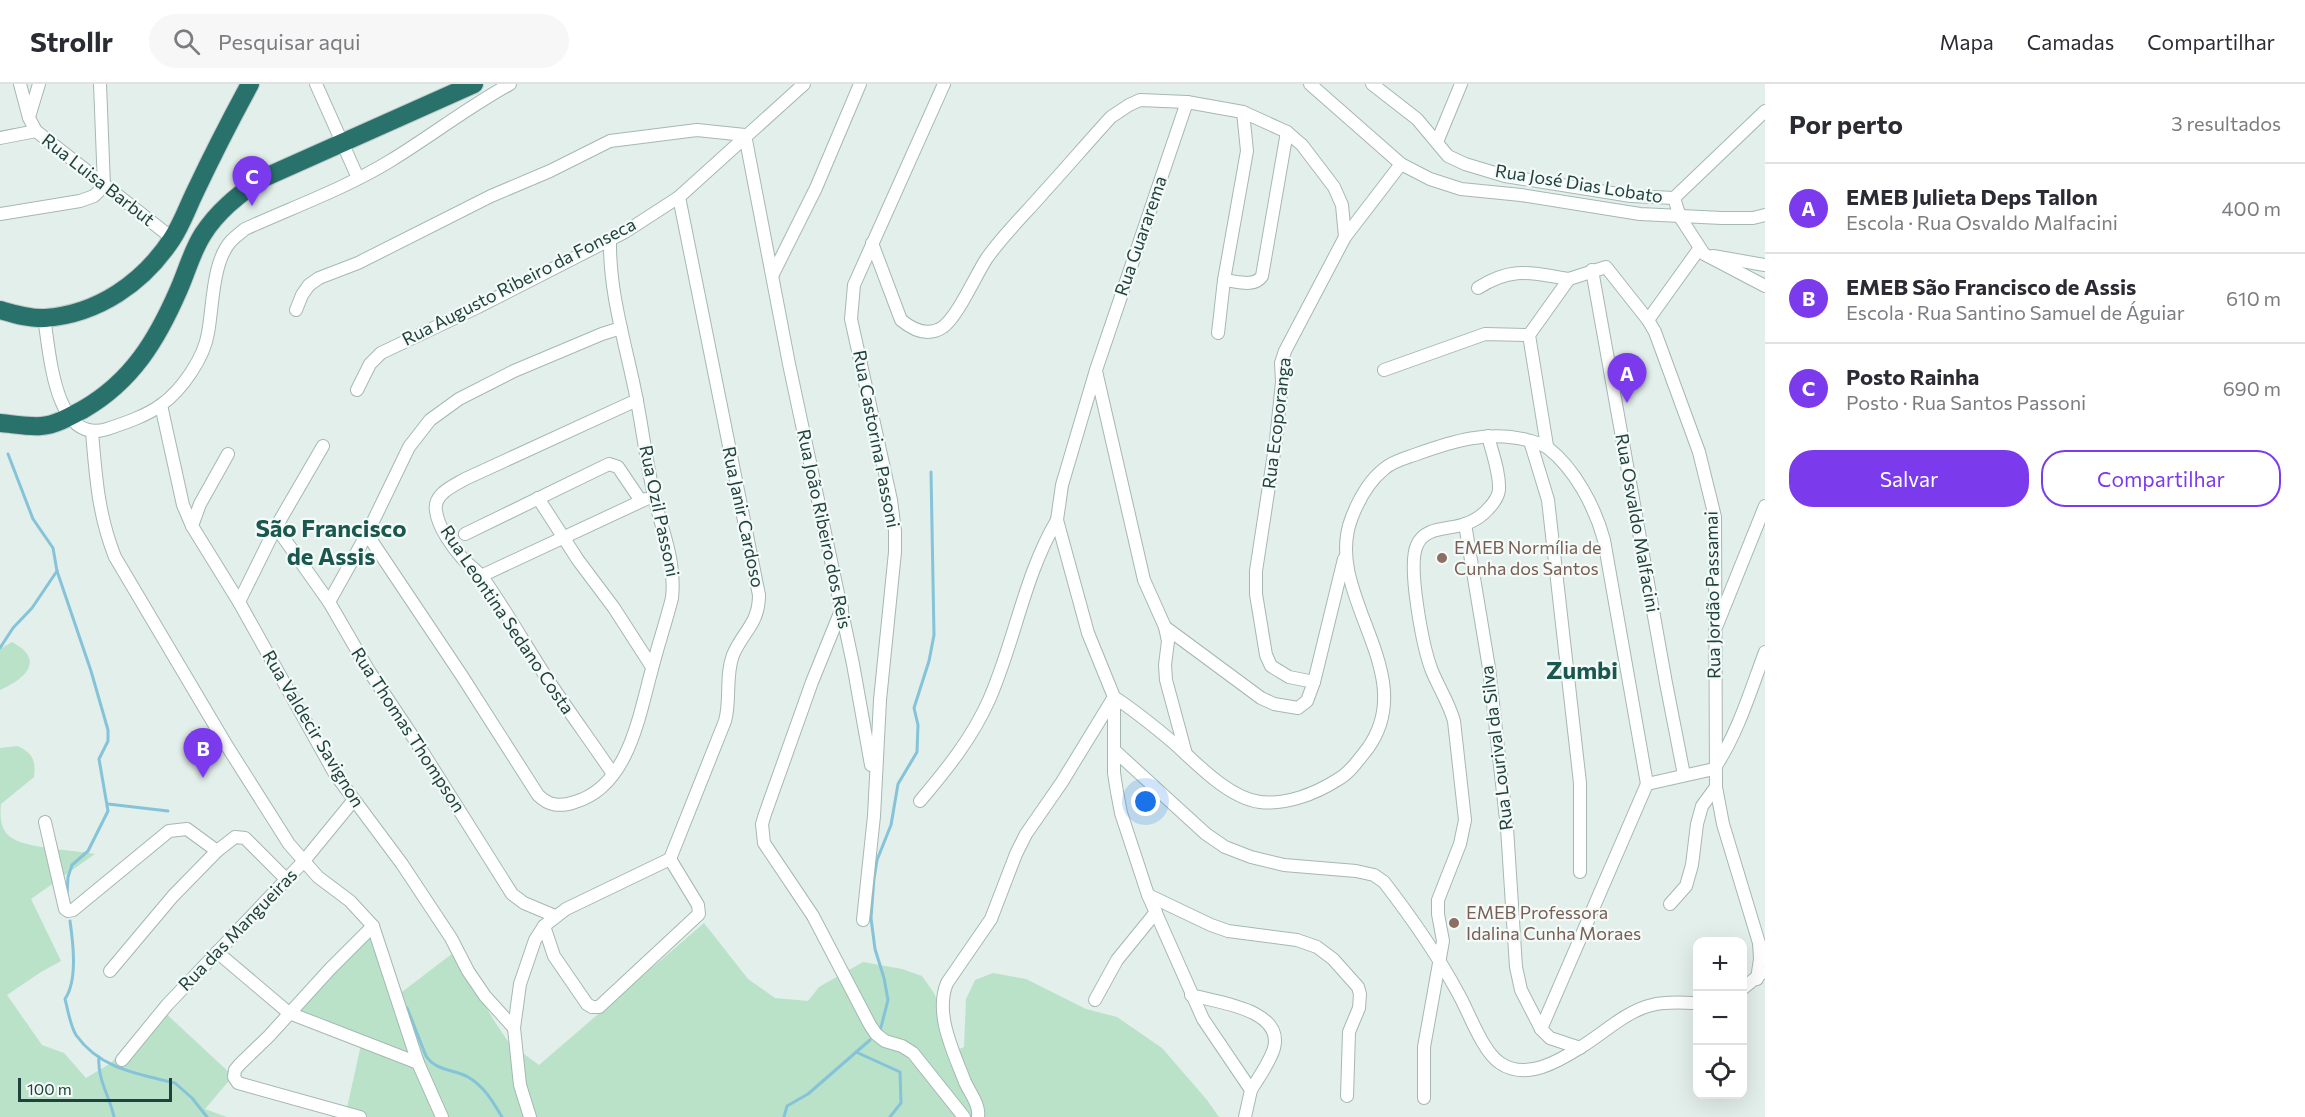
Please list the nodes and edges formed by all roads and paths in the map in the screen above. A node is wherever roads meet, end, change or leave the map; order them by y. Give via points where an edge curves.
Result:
1 (20, 84) edge
2 (39, 84) edge
3 (100, 84) edge
4 (250, 84) edge
5 (316, 84) edge
6 (474, 84) edge
7 (510, 84) edge
8 (804, 84) edge
9 (860, 84) edge
10 (944, 84) edge
11 (1310, 84) edge
12 (1372, 84) edge
13 (1461, 84) edge
14 (1187, 102) junction
15 (1765, 111) edge
16 (1243, 112) junction
17 (29, 118) junction
18 (36, 131) junction
19 (1287, 132) junction
20 (746, 135) junction
21 (0, 138) edge
22 (341, 142) junction
23 (1437, 142) junction
24 (1401, 164) junction
25 (358, 178) junction
26 (105, 186) junction
27 (679, 197) junction
28 (1674, 198) junction
29 (0, 214) edge
30 (1765, 215) edge
31 (1680, 216) junction
32 (1345, 237) junction
33 (172, 238) junction
34 (610, 240) junction
35 (872, 243) junction
36 (1702, 252) junction
37 (1765, 265) edge
38 (1592, 270) junction
39 (773, 274) junction
40 (1569, 279) junction
41 (1224, 280) junction
42 (1765, 286) edge
43 (1478, 288) dead end
44 (0, 310) edge
45 (296, 310) dead end
46 (44, 318) junction
47 (1648, 320) junction
48 (621, 328) junction
49 (1218, 333) dead end
50 (1529, 335) junction
51 (1096, 370) junction
52 (1384, 370) dead end
53 (357, 390) dead end
54 (637, 400) junction
55 (161, 405) junction
56 (68, 418) junction
57 (0, 423) edge
58 (92, 432) junction
59 (1488, 436) junction
60 (1530, 441) junction
61 (323, 446) dead end
62 (1547, 447) junction
63 (228, 454) dead end
64 (654, 495) junction
65 (538, 498) junction
66 (641, 501) junction
67 (1765, 506) edge
68 (1057, 520) junction
69 (1465, 524) junction
70 (192, 526) junction
71 (276, 527) junction
72 (366, 534) junction
73 (465, 534) dead end
74 (563, 537) junction
75 (1345, 555) junction
76 (481, 576) junction
77 (239, 602) junction
78 (329, 602) junction
79 (842, 608) junction
80 (1165, 627) junction
81 (1714, 633) junction
82 (1765, 652) edge
83 (652, 667) junction
84 (1314, 682) junction
85 (1114, 697) junction
86 (1114, 750) junction
87 (1186, 754) junction
88 (1714, 768) junction
89 (613, 774) junction
90 (1684, 774) junction
91 (874, 784) junction
92 (1647, 784) junction
93 (1716, 787) junction
94 (353, 801) junction
95 (920, 801) dead end
96 (45, 822) dead end
97 (217, 851) junction
98 (670, 858) junction
99 (303, 862) junction
100 (1580, 872) dead end
101 (286, 879) junction
102 (1148, 895) junction
103 (1670, 904) dead end
104 (1156, 912) junction
105 (555, 916) junction
106 (863, 920) dead end
107 (373, 926) junction
108 (544, 926) junction
109 (217, 952) junction
110 (1438, 961) junction
111 (110, 971) dead end
112 (1761, 974) edge
113 (1747, 986) edge
114 (1191, 995) junction
115 (1095, 1000) dead end
116 (1693, 1003) edge
117 (289, 1013) junction
118 (514, 1028) junction
119 (1540, 1029) junction
120 (1580, 1048) junction
121 (122, 1060) dead end
122 (418, 1063) junction
123 (1251, 1090) junction
124 (1347, 1096) dead end
125 (1424, 1098) dead end
126 (360, 1117) edge
127 (442, 1117) edge
128 (530, 1117) edge
129 (964, 1117) edge
130 (978, 1117) edge
131 (1245, 1117) edge

1 - 17 street, Rua Luisa Barbut
2 - 17 street
3 - 26 street
4 - 33 highway
5 - 22 street
6 - 22 highway
7 - 25 street
8 - 20 street, Rua Augusto Ribeiro da Fonseca
9 - 39 street via 816,188
10 - 35 street, Rua Castorina Passoni
11 - 24 street
12 - 23 street, Rua José Dias Lobato via 1417,119
13 - 23 street
14 - 16 street
14 - 35 street via 1140,100 1112,117 1013,225 942,328 919,331 901,320
14 - 51 street, Rua Guararema
15 - 28 street
16 - 19 street
16 - 41 street via 1247,151
17 - 18 street, Rua Luisa Barbut
18 - 21 street
18 - 26 street, Rua Luisa Barbut
19 - 32 street via 1334,187 1342,205
19 - 41 street via 1262,276 1251,283
20 - 27 street, Rua Augusto Ribeiro da Fonseca
20 - 39 street, Rua João Ribeiro dos Reis
20 - 45 street via 697,130 610,141 319,278 309,285
22 - 25 street
22 - 56 highway via 259,180 233,199 203,234 178,291 145,353 127,377
23 - 28 street, Rua José Dias Lobato via 1448,156 1504,176 1631,196
24 - 31 street via 1461,189
24 - 32 street, Rua Ecoporanga
25 - 55 street via 245,229 229,242 218,269 203,351 176,391
26 - 29 street via 80,201
26 - 33 street, Rua Luisa Barbut
27 - 34 street, Rua Augusto Ribeiro da Fonseca
27 - 98 street, Rua Janir Cardoso via 758,583 759,607 732,657 725,722
28 - 31 street
30 - 31 street
31 - 36 street
32 - 84 street, Rua Ecoporanga via 1282,358 1276,440 1256,571 1259,618 1271,666 1288,677
33 - 46 highway via 146,271 106,302
34 - 48 street, Rua Ozil Passoni
34 - 53 street, Rua Augusto Ribeiro da Fonseca via 381,353 370,364
35 - 91 street, Rua Castorina Passoni via 854,285 851,319 895,531
36 - 37 street
36 - 42 street
36 - 47 street
38 - 40 street
38 - 47 street, Rua Jordão Passamai via 1606,267
38 - 90 street, Rua Osvaldo Malfacini
39 - 79 street, Rua João Ribeiro dos Reis
40 - 43 street via 1508,273
40 - 50 street
41 - 49 street
44 - 46 highway
46 - 56 street via 57,388
47 - 81 street, Rua Jordão Passamai via 1666,360 1708,484 1715,517
48 - 54 street, Rua Ozil Passoni
48 - 72 street via 514,371 459,399 430,420 409,447
50 - 52 street via 1485,334
50 - 62 street
51 - 68 street, Rua Guararema via 1062,485
51 - 80 street via 1144,580
54 - 64 street, Rua Ozil Passoni
54 - 76 street, Rua Leontina Sedano Costa via 446,490 439,498 436,512 442,529
55 - 58 street via 128,422
55 - 70 street, Rua Valdecir Savignon via 183,505
56 - 57 highway via 43,426
56 - 58 street
58 - 99 street via 97,494 104,530 115,557 273,821
59 - 60 street via 1506,435
59 - 69 street via 1499,492 1481,516
59 - 75 street via 1451,441 1386,467 1366,488 1356,509
60 - 62 street
60 - 100 street via 1548,500 1580,783
61 - 71 street
62 - 92 street via 1581,487 1599,520
63 - 70 street
64 - 66 street
64 - 83 street, Rua Ozil Passoni via 675,576
65 - 66 street via 609,464 618,467
65 - 73 street
65 - 74 street
66 - 74 street
67 - 81 street
68 - 85 street via 1088,633
68 - 95 street via 1041,546 990,698 977,725
69 - 110 street via 1432,530 1422,536 1413,558 1424,643 1454,721 1465,819 1461,844 1438,900 1443,941
69 - 119 street, Rua Lourival da Silva via 1489,668 1507,828 1516,967 1521,990
70 - 77 street, Rua Valdecir Savignon
71 - 77 street
71 - 78 street, Rua Thomas Thompson
72 - 78 street
72 - 89 street, Rua Ozil Passoni via 538,795 546,802 567,805 585,800
74 - 76 street
74 - 83 street
75 - 84 street
75 - 87 street via 1383,676 1382,719 1375,738 1358,761 1321,790 1266,802 1242,797
76 - 89 street, Rua Leontina Sedano Costa
77 - 94 street, Rua Valdecir Savignon
78 - 105 street, Rua Thomas Thompson via 512,894
79 - 91 street, Rua João Ribeiro dos Reis
79 - 129 street via 812,682 761,834 813,916 876,1034 913,1053
80 - 84 street via 1274,704 1288,708 1304,706
80 - 87 street via 1169,645 1166,680
81 - 88 street, Rua Jordão Passamai
82 - 88 street via 1727,750
83 - 89 street, Rua Ozil Passoni via 635,734
85 - 86 street
85 - 87 street
85 - 130 street via 1026,834 991,919 943,992 946,1027
86 - 102 street via 1121,813
86 - 110 street via 1225,847 1284,865 1374,875 1384,882
88 - 90 street
88 - 93 street, Rua Jordão Passamai
90 - 92 street
91 - 106 street, Rua Castorina Passoni
92 - 119 street
93 - 103 street via 1699,815 1686,886
93 - 112 street, Rua Jordão Passamai via 1723,824 1759,943
94 - 99 street, Rua das Mangueiras
94 - 118 street, Rua Valdecir Savignon via 402,864 485,996
96 - 97 street via 65,909 70,912 169,831 187,829
97 - 101 street via 235,837 245,838
97 - 111 street
98 - 105 street
98 - 108 street via 698,905 699,914 599,1007 587,1004 554,956
99 - 101 street, Rua das Mangueiras
99 - 107 street
101 - 109 street, Rua das Mangueiras
102 - 104 street
102 - 124 street via 1228,931 1297,940 1317,947 1333,959 1360,994 1348,1037
104 - 114 street
104 - 115 street via 1117,960
105 - 108 street
107 - 117 street
107 - 122 street
108 - 118 street via 524,967
109 - 117 street
109 - 121 street, Rua das Mangueiras
110 - 120 street via 1500,1064 1532,1069 1549,1065
110 - 125 street via 1424,1047
112 - 113 street
114 - 123 street
114 - 123 street via 1252,1012 1269,1024 1274,1048
116 - 120 street via 1651,1005
117 - 122 street
117 - 126 street via 235,1070 238,1083
118 - 128 street via 520,1085
119 - 120 street via 1550,1038
122 - 127 street
123 - 131 street

